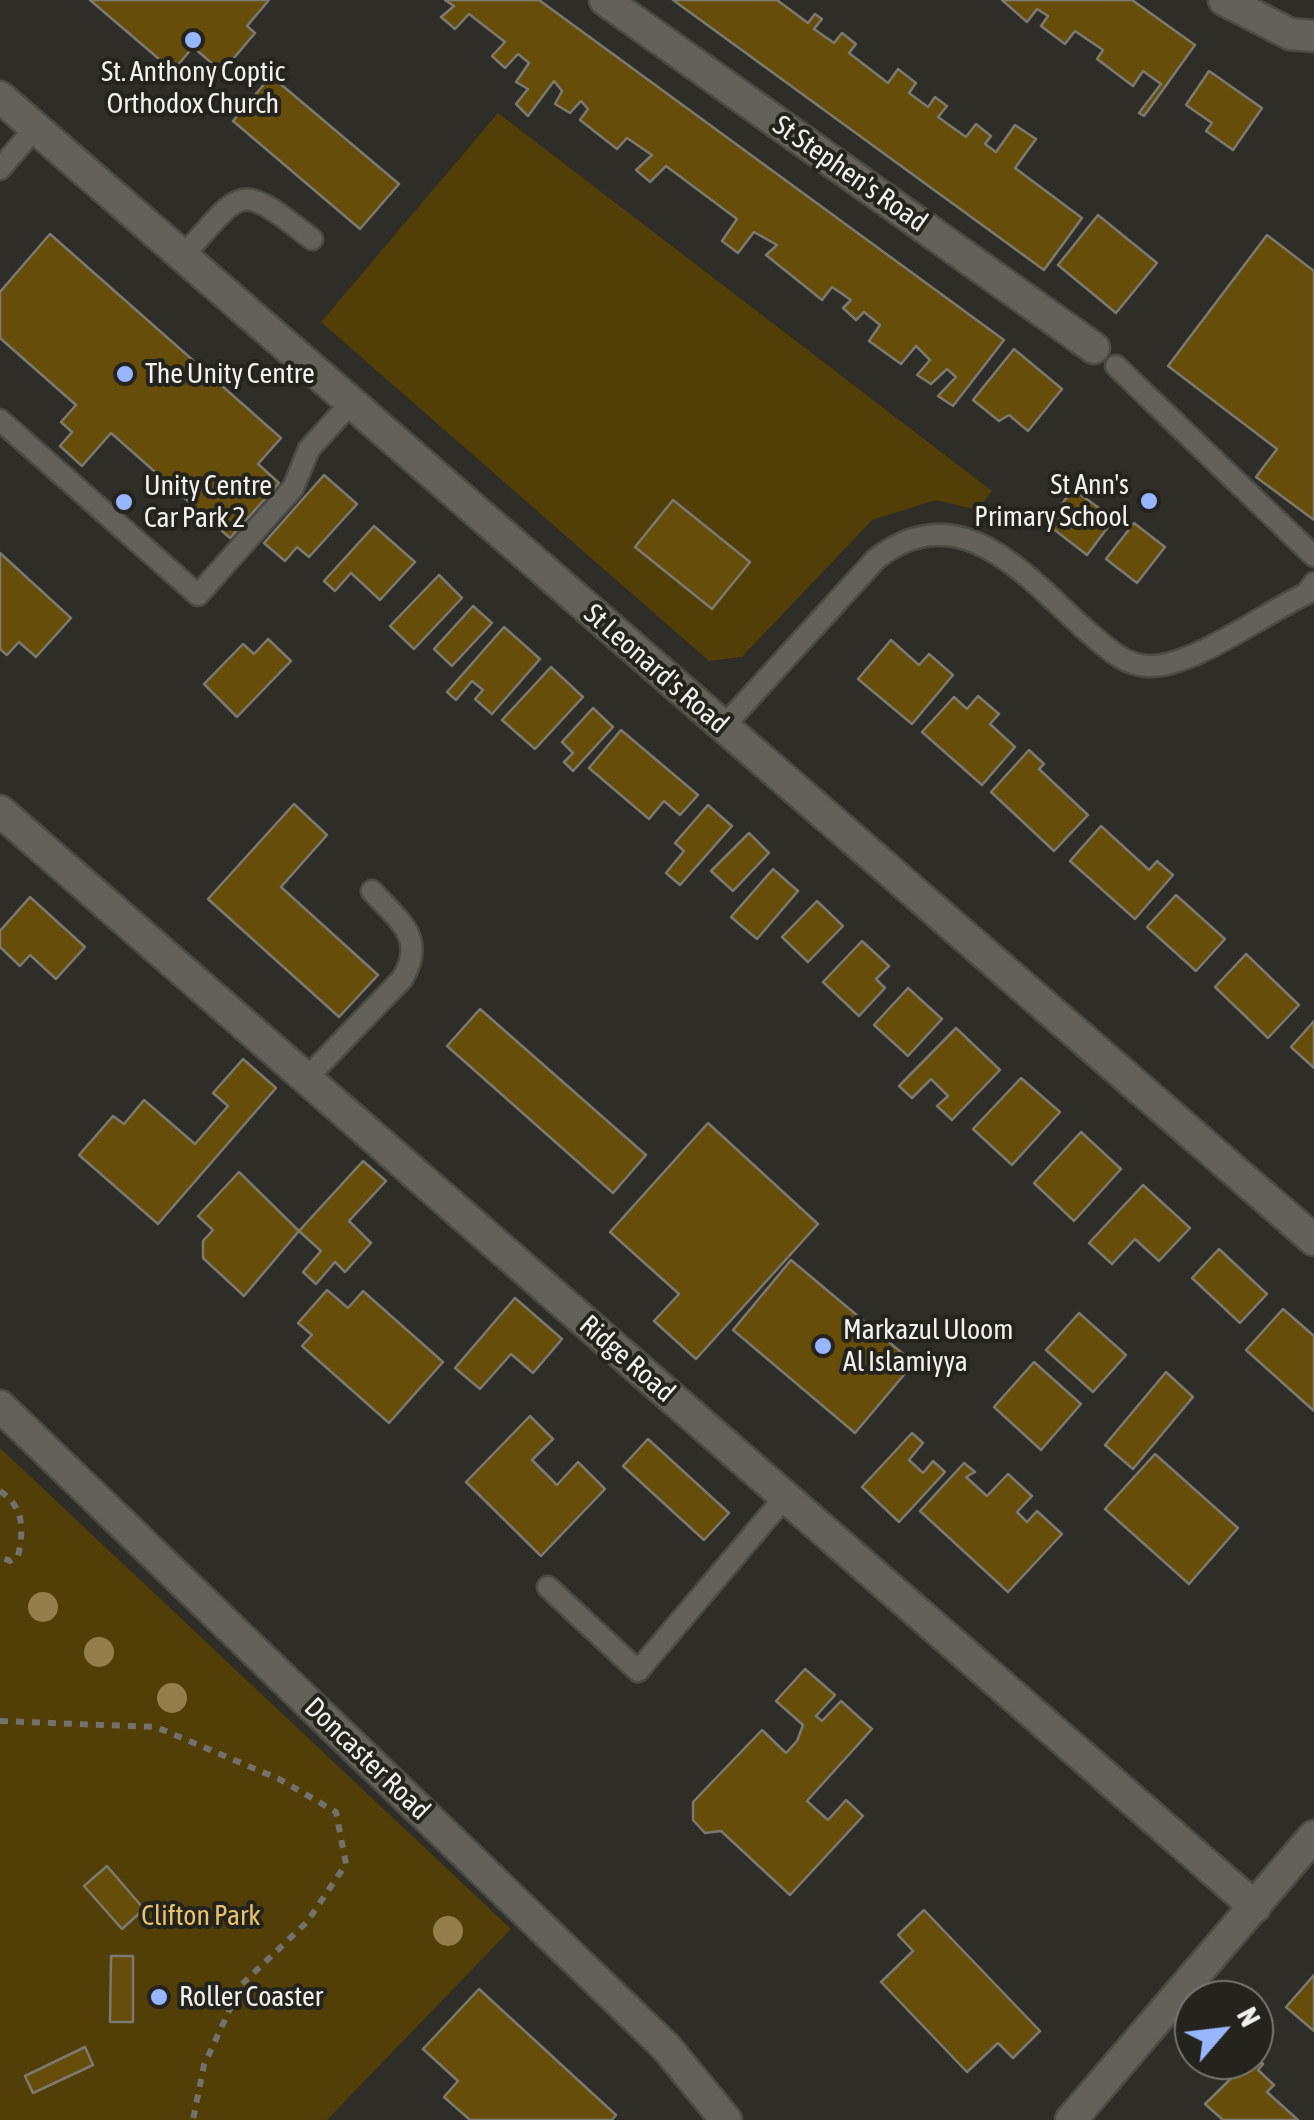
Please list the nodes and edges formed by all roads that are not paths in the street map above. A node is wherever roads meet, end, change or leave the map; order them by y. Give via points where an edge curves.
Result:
1 (604, 0) edge
2 (1224, 0) edge
3 (1314, 36) edge
4 (0, 97) edge
5 (35, 128) junction
6 (0, 169) edge
7 (312, 240) dead end
8 (182, 257) junction
9 (1105, 357) joint
10 (351, 404) junction
11 (0, 420) edge
12 (1314, 556) edge
13 (1314, 583) edge
14 (723, 727) junction
15 (0, 811) edge
16 (372, 891) dead end
17 (306, 1079) junction
18 (1314, 1240) edge
19 (0, 1406) edge
20 (784, 1497) junction
21 (548, 1587) dead end
22 (1314, 1836) edge
23 (1255, 1907) junction
24 (726, 2120) edge
25 (1071, 2120) edge

1 - 9 street, St Stephen's Road
2 - 3 street via 1290,34
4 - 5 street, St Leonard's Road
5 - 6 lane
5 - 8 street, St Leonard's Road
7 - 8 lane via 259,198 244,198
8 - 10 street, St Leonard's Road
9 - 12 lane
10 - 11 lane via 309,449 293,488 198,595
10 - 14 street, St Leonard's Road
13 - 14 lane via 1306,594 1195,652 1149,666 1113,654 998,553 945,533 922,534 876,558
14 - 18 street, St Leonard's Road
15 - 17 street, Ridge Road
16 - 17 lane via 404,926 414,944 413,962
17 - 20 street, Ridge Road
19 - 24 street, Doncaster Road via 666,2048
20 - 21 lane via 638,1671
20 - 23 street, Ridge Road
22 - 23 street
23 - 25 street

